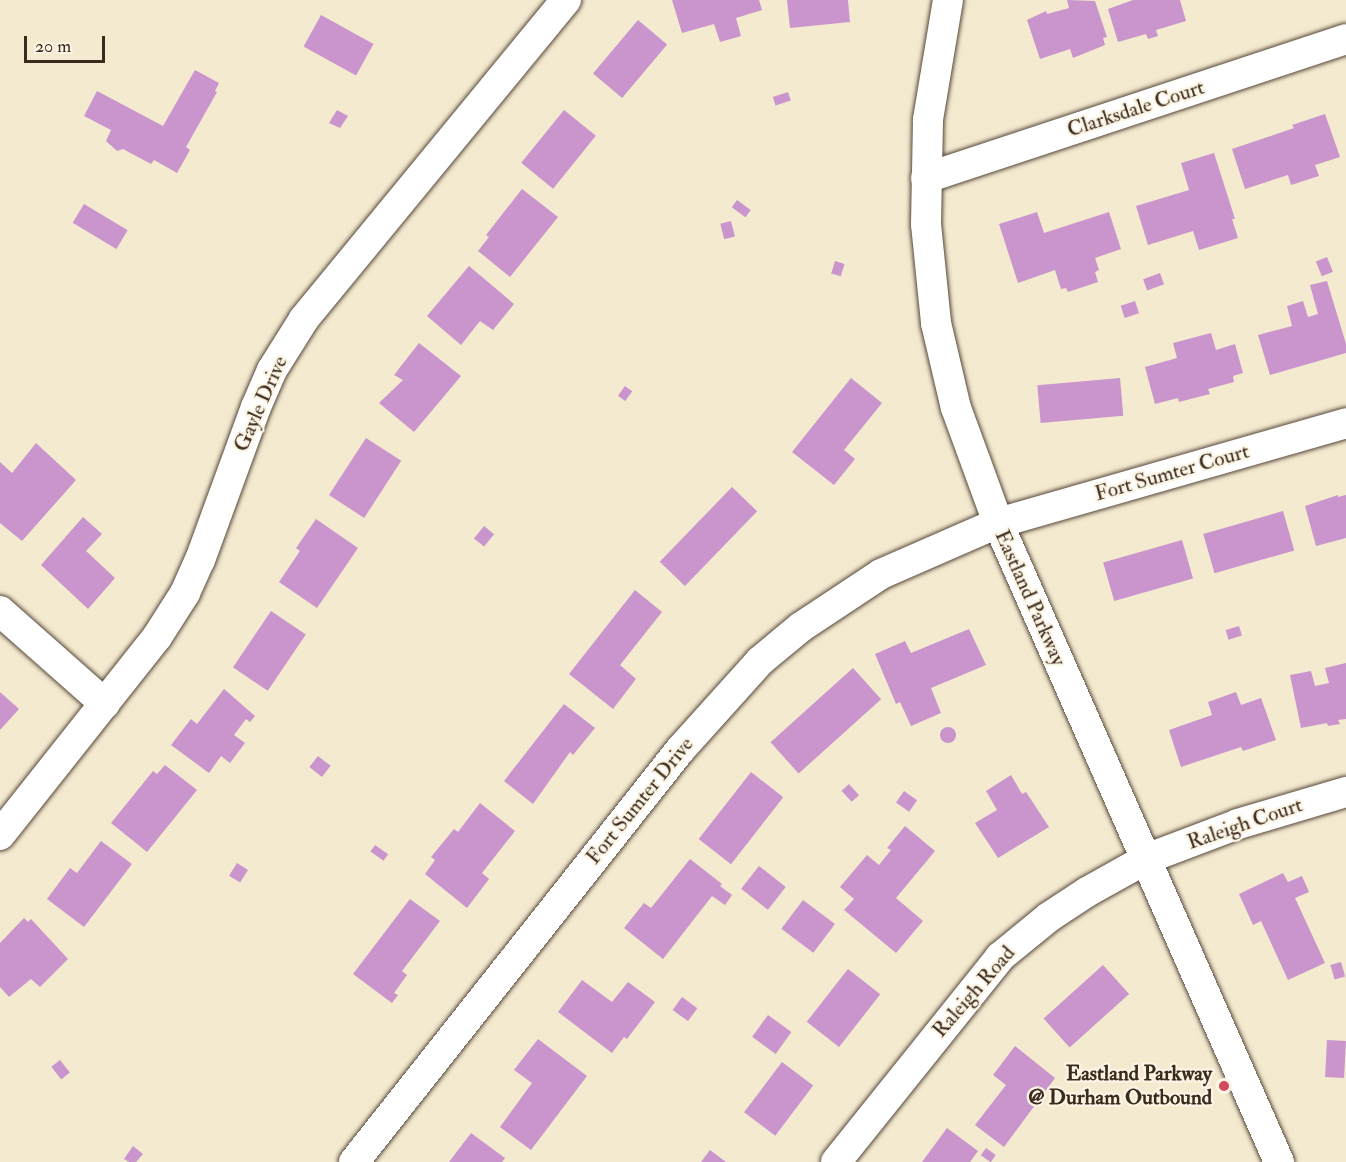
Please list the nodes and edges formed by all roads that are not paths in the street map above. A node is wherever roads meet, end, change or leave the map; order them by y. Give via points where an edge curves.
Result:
1 (566, 0) edge
2 (948, 0) edge
3 (1346, 39) edge
4 (926, 178) junction
5 (1346, 423) edge
6 (998, 524) junction
7 (0, 611) edge
8 (105, 704) junction
9 (1346, 792) edge
10 (0, 835) edge
11 (1146, 859) junction
12 (354, 1162) edge
13 (836, 1162) edge
14 (1279, 1162) edge

1 - 8 street, Gayle Drive via 304,319 272,370 185,593 157,637
2 - 4 street, Eastland Parkway via 928,120
3 - 4 street, Clarksdale Court
4 - 6 street, Eastland Parkway via 926,224 936,323 956,408
5 - 6 street, Fort Sumter Court
6 - 11 street, Eastland Parkway
6 - 12 street, Fort Sumter Drive via 881,574 801,627 760,661 680,750
7 - 8 street
8 - 10 street, Gayle Drive
9 - 11 street, Raleigh Court via 1238,824
11 - 13 street, Raleigh Road via 1087,892 1000,957
11 - 14 street, Eastland Parkway

